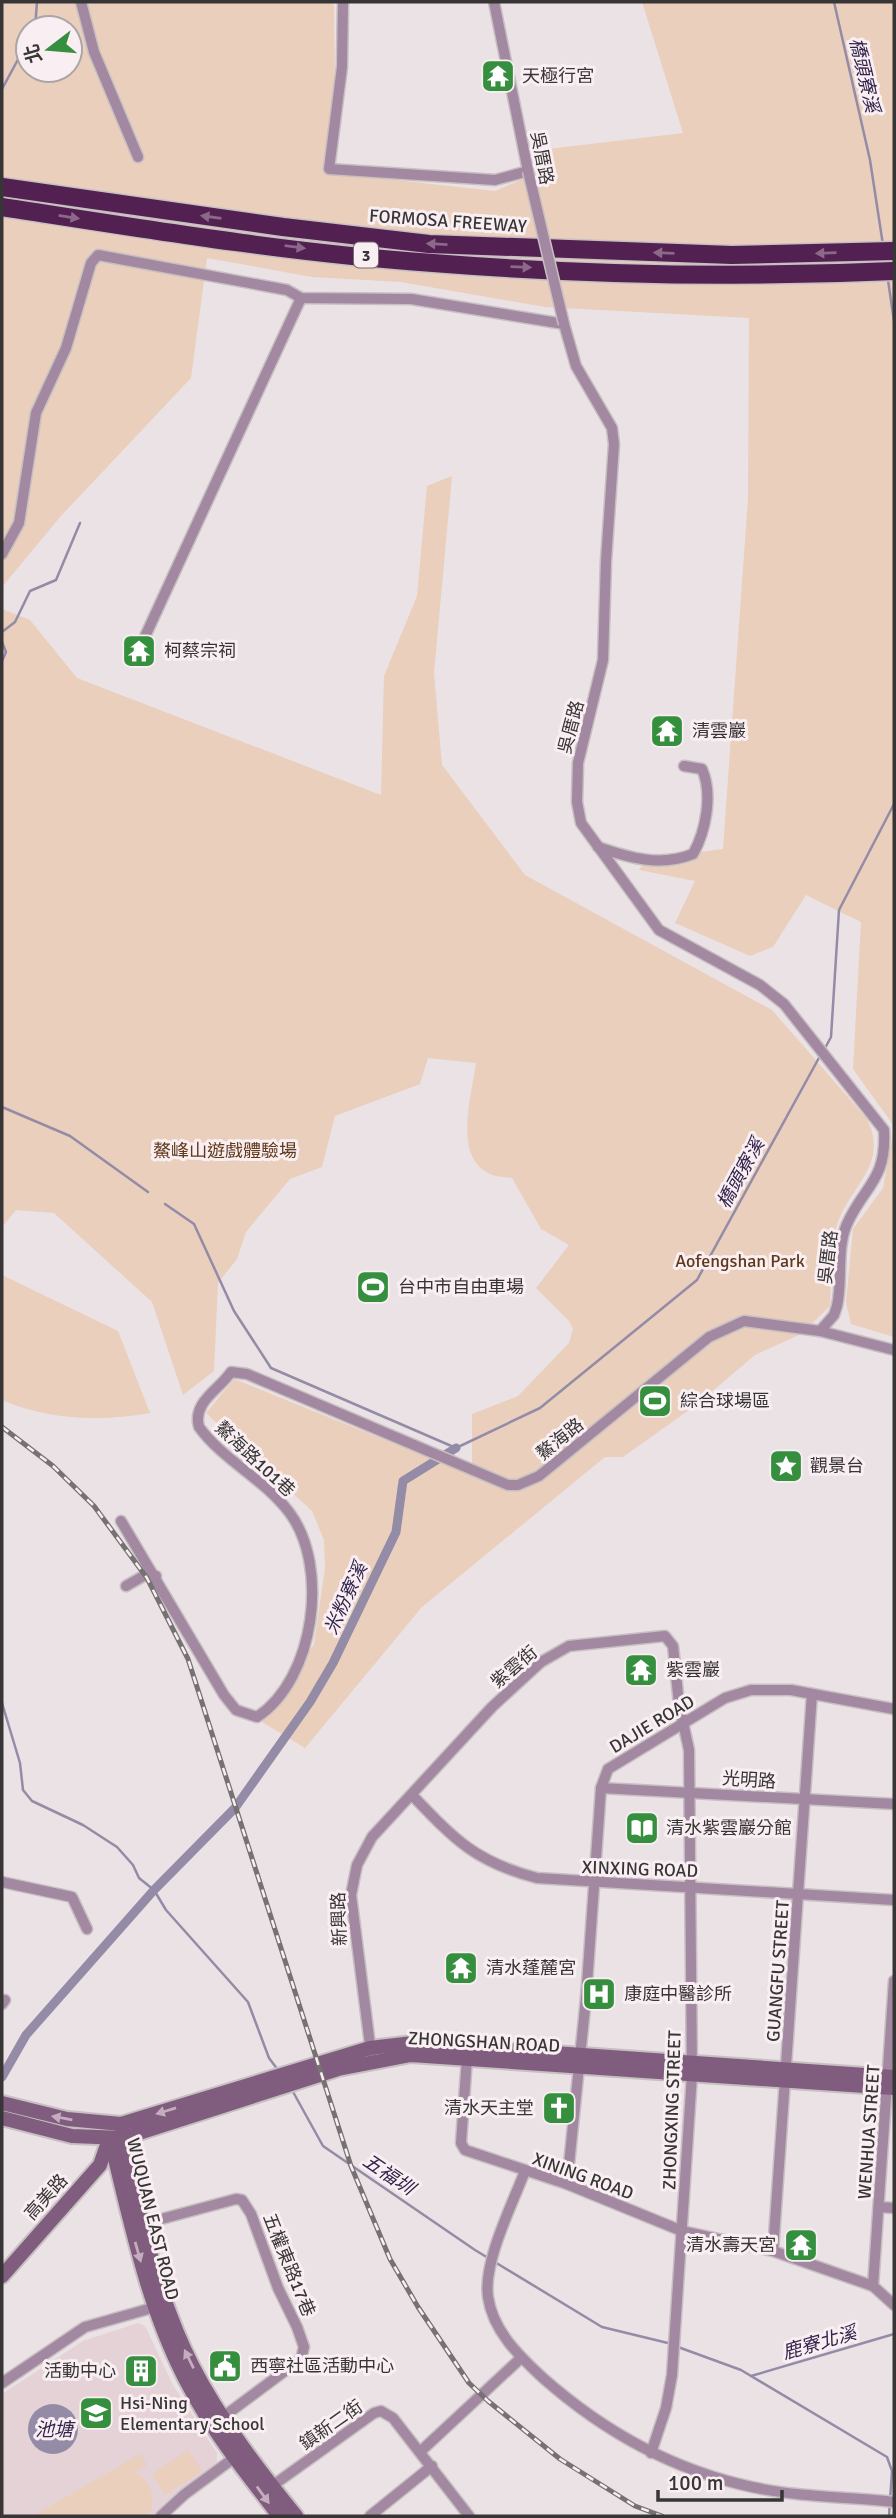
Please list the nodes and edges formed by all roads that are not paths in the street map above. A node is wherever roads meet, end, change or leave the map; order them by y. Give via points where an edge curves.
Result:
1 (82, 2) edge
2 (343, 2) edge
3 (494, 2) edge
4 (138, 157) dead end
5 (528, 171) junction
6 (2, 187) edge
7 (2, 207) edge
8 (894, 251) edge
9 (894, 271) edge
10 (301, 298) junction
11 (564, 324) junction
12 (2, 554) edge
13 (136, 656) dead end
14 (684, 766) dead end
15 (597, 847) junction
16 (820, 1331) junction
17 (894, 1350) edge
18 (231, 1372) joint
19 (121, 1521) dead end
20 (156, 1576) junction
21 (126, 1586) dead end
22 (813, 1694) junction
23 (894, 1709) edge
24 (685, 1723) junction
25 (601, 1788) junction
26 (689, 1792) junction
27 (413, 1796) junction
28 (806, 1799) junction
29 (894, 1804) edge
30 (2, 1882) edge
31 (594, 1882) junction
32 (691, 1886) junction
33 (799, 1894) junction
34 (894, 1900) edge
35 (87, 1928) dead end
36 (894, 1981) edge
37 (371, 2054) junction
38 (467, 2057) junction
39 (580, 2061) junction
40 (692, 2069) junction
41 (786, 2076) junction
42 (891, 2082) edge
43 (3, 2109) edge
44 (118, 2133) junction
45 (524, 2171) junction
46 (567, 2184) junction
47 (879, 2207) junction
48 (894, 2208) edge
49 (138, 2225) junction
50 (682, 2231) junction
51 (773, 2250) junction
52 (2, 2276) edge
53 (873, 2286) junction
54 (894, 2305) edge
55 (160, 2306) junction
56 (521, 2358) junction
57 (2, 2383) edge
58 (223, 2417) junction
59 (421, 2451) junction
60 (240, 2453) junction
61 (651, 2454) junction
62 (432, 2466) junction
63 (272, 2486) junction
64 (894, 2502) edge
65 (161, 2516) edge
66 (279, 2516) edge
67 (296, 2516) edge
68 (369, 2516) edge
69 (470, 2516) edge

1 - 4 street via 94,51
2 - 5 street via 342,67 329,169 495,180
3 - 5 street, 吳厝路
5 - 11 street, 吳厝路, bridge
8 -> 6 highway, FORMOSA FREEWAY / 3 via 732,255 429,244
7 -> 9 highway, 3 via 432,263 733,276
10 - 11 street via 411,299
10 - 12 street via 287,290 107,255 93,259 66,348 36,413 19,523
10 - 13 street
11 - 15 street, 吳厝路 via 576,366 612,428 614,444 603,660 578,763 579,813
14 - 15 street via 702,769 708,782 701,839 693,854 656,862
15 - 16 street, 吳厝路 via 659,930 760,985 784,1004 884,1129 883,1158 873,1186 847,1224 837,1306
16 - 17 street, 鰲海路
16 - 18 street, 鰲海路 via 744,1321 709,1337 539,1476 518,1485 508,1485 247,1374
18 - 20 street, 鰲海路101巷 via 201,1404 199,1427 287,1508 304,1537 310,1569 304,1655 265,1712 253,1717 236,1710
19 - 20 street
20 - 21 street via 147,1574
22 - 23 street, DAJIE ROAD
22 - 24 street, DAJIE ROAD via 751,1690 725,1698
22 - 28 street, GUANGFU STREET
24 - 25 street, DAJIE ROAD via 614,1763
24 - 26 street, ZHONGXING STREET
24 - 27 street, 紫雲街 via 673,1646 666,1636 569,1646 541,1662 492,1707
25 - 26 street, 光明路
25 - 31 street
26 - 28 street, 光明路
26 - 32 street, ZHONGXING STREET
27 - 31 street, XINXING ROAD via 468,1850 492,1864 537,1878
27 - 37 street, 新興路 via 372,1838 357,1865 351,1895
28 - 29 street, 光明路
28 - 33 street, GUANGFU STREET
30 - 35 street via 72,1897
31 - 32 street, XINXING ROAD
31 - 39 street
32 - 33 street, XINXING ROAD
32 - 40 street, ZHONGXING STREET
33 - 34 street, XINXING ROAD
33 - 41 street, GUANGFU STREET
36 - 42 street, WENHUA STREET
37 - 38 street, ZHONGSHAN ROAD
37 - 39 street, ZHONGSHAN ROAD via 413,2043
37 - 44 street, ZHONGSHAN ROAD
38 - 39 street, ZHONGSHAN ROAD
38 - 45 street, XINING ROAD via 462,2147
39 - 40 street, ZHONGSHAN ROAD
39 - 46 street
40 - 41 street, ZHONGSHAN ROAD
40 - 50 street, ZHONGXING STREET
41 - 42 street, ZHONGSHAN ROAD
41 - 51 street, GUANGFU STREET
42 - 47 street, WENHUA STREET
43 - 44 street, ZHONGSHAN ROAD via 72,2136
44 - 49 street, WUQUAN EAST ROAD
44 - 52 street, 高美路 via 100,2165
45 - 46 street, XINING ROAD
45 - 56 street via 489,2268 487,2294 492,2320
46 - 50 street, XINING ROAD
47 - 48 street
47 - 53 street, WENHUA STREET
49 - 55 street, WUQUAN EAST ROAD
49 - 58 street, 五權東路17巷 via 242,2200 251,2214 304,2347 301,2359
50 - 51 street, XINING ROAD
50 - 61 street, ZHONGXING STREET via 672,2375
51 - 53 street, XINING ROAD
53 - 54 street, XINING ROAD
55 - 57 street via 85,2327
58 -> 55 street, WUQUAN EAST ROAD
55 - 60 street, WUQUAN EAST ROAD via 189,2388
56 - 59 street
56 - 61 street via 564,2397
58 - 60 street, WUQUAN EAST ROAD
59 - 62 street, 鎮新二街
59 - 63 street, 鎮新二街 via 393,2418 380,2411
60 - 63 street, WUQUAN EAST ROAD
60 - 65 street
60 -> 66 street, WUQUAN EAST ROAD
61 - 64 street via 755,2488
62 - 68 street
62 - 69 street, 鎮新二街
63 - 67 street, WUQUAN EAST ROAD

